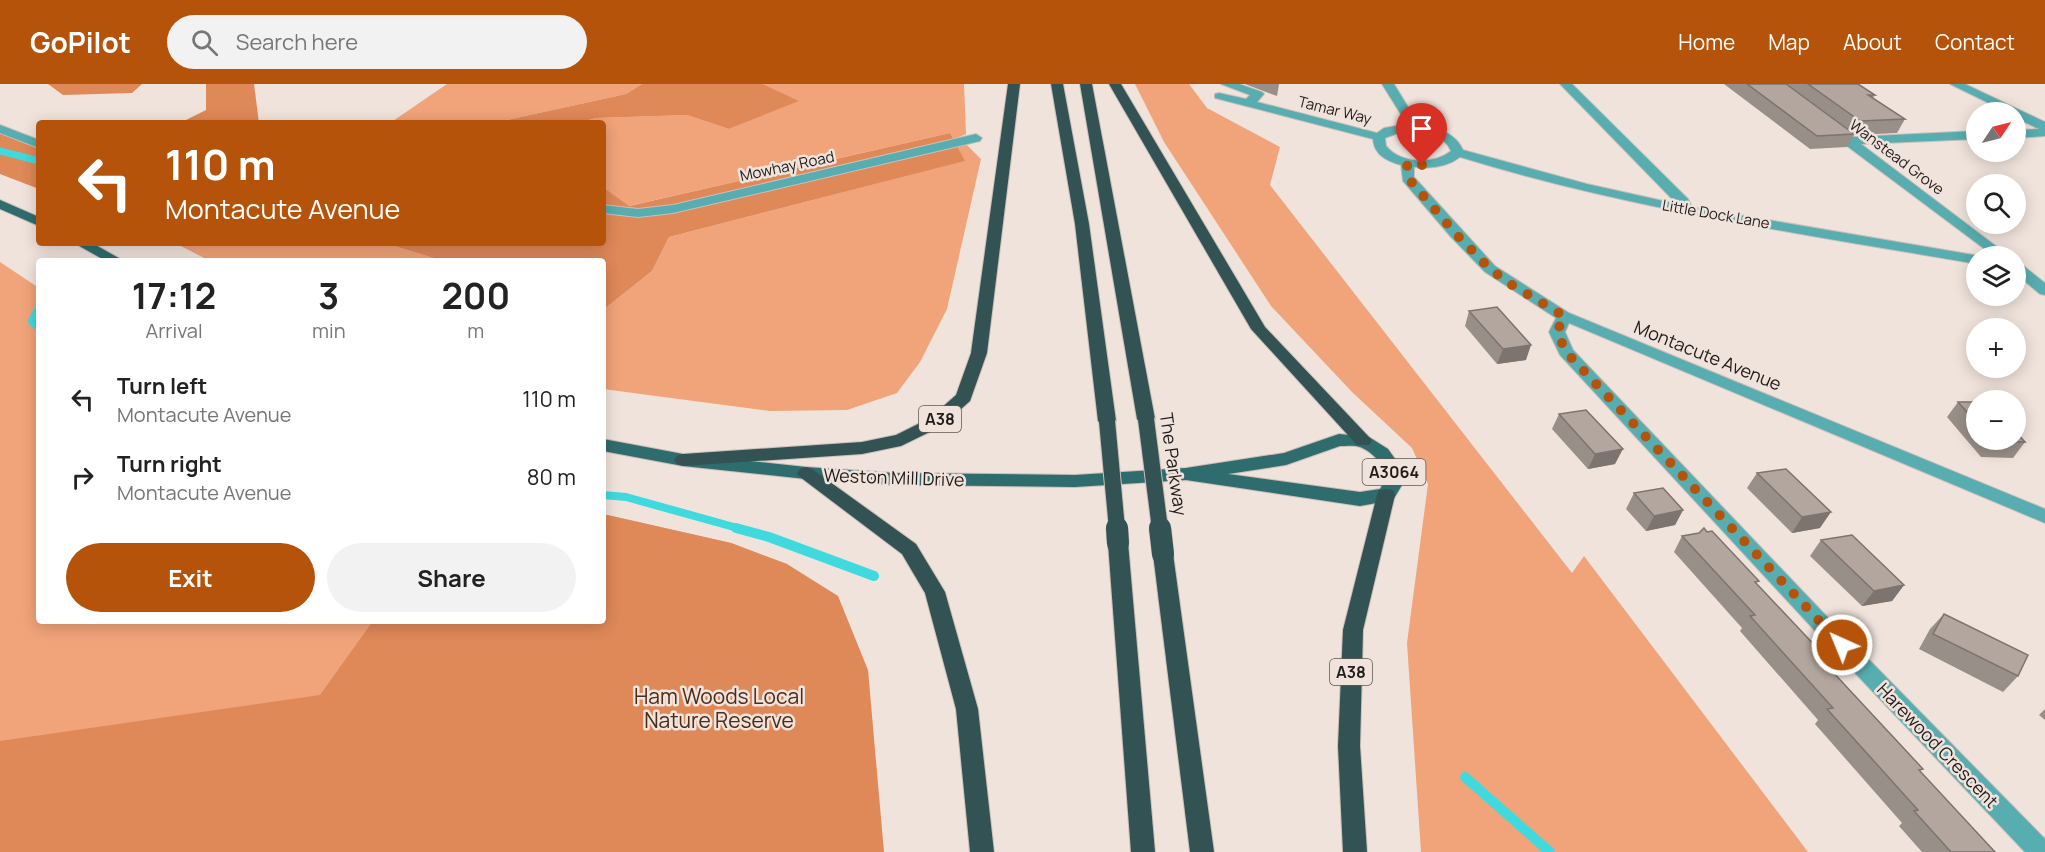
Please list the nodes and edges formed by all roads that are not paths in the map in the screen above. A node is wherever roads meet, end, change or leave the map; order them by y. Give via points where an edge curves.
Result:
1 (1014, 84) edge
2 (1057, 84) edge
3 (1086, 84) edge
4 (1116, 84) edge
5 (1227, 84) edge
6 (1388, 84) edge
7 (1566, 84) edge
8 (1956, 84) edge
9 (1220, 96) dead end
10 (1993, 102) edge
11 (1249, 104) junction
12 (2026, 118) edge
13 (1820, 120) edge
14 (2045, 127) edge
15 (1415, 128) junction
16 (0, 129) edge
17 (972, 131) dead end
18 (2045, 132) edge
19 (2026, 133) edge
20 (1378, 136) junction
21 (1966, 136) edge
22 (1848, 141) junction
23 (36, 143) edge
24 (1458, 152) junction
25 (1407, 163) junction
26 (0, 204) edge
27 (606, 210) edge
28 (1686, 210) junction
29 (36, 221) edge
30 (87, 246) edge
31 (1989, 246) edge
32 (111, 258) edge
33 (1966, 258) edge
34 (2026, 268) edge
35 (2045, 271) edge
36 (2026, 275) edge
37 (2045, 291) edge
38 (1564, 316) junction
39 (1363, 441) junction
40 (606, 446) edge
41 (683, 460) junction
42 (806, 473) junction
43 (1186, 474) junction
44 (1386, 495) junction
45 (2045, 516) edge
46 (982, 852) edge
47 (1143, 852) edge
48 (1202, 852) edge
49 (1355, 852) edge
50 (2041, 852) edge

1 - 41 highway, A38 via 979,352 964,398 936,422 901,440 862,448
2 - 47 highway, bridge via 1082,224 1107,421
3 - 48 highway, The Parkway, bridge via 1146,419
4 - 39 highway via 1259,328
5 - 11 street via 1258,94
6 - 15 street
7 - 28 street via 1683,202
8 - 10 street
9 - 11 street, Tamar Way
11 - 20 street, Tamar Way
12 - 14 street
13 - 22 street, Wanstead Grove
15 - 20 street
15 - 24 street, Little Dock Lane via 1448,138
16 - 23 street
17 - 27 street, Mowhay Road via 857,168 662,211
18 - 19 street
20 - 25 street via 1380,149
21 - 22 street
22 - 31 street, Wanstead Grove
24 - 25 street via 1439,164
24 - 28 street, Little Dock Lane via 1495,165
25 - 38 street, Montacute Avenue via 1408,178 1490,269
26 - 29 main road
28 - 33 street, Little Dock Lane
30 - 32 main road
34 - 35 street
36 - 37 street
38 - 45 street, Montacute Avenue
38 - 50 street, Harewood Crescent via 1557,332 1566,352
39 - 43 main road, A3064 via 1339,440 1286,459
39 - 44 main road, A3064 via 1382,453 1394,470 1393,484
40 - 41 main road, Weston Mill Drive
41 - 42 main road, Weston Mill Drive
42 - 43 main road, Weston Mill Drive via 894,479 1075,481
42 - 46 highway via 909,549 935,592 967,709
43 - 44 main road, A3064 via 1334,497
44 - 49 highway, A38 via 1353,630 1349,746

